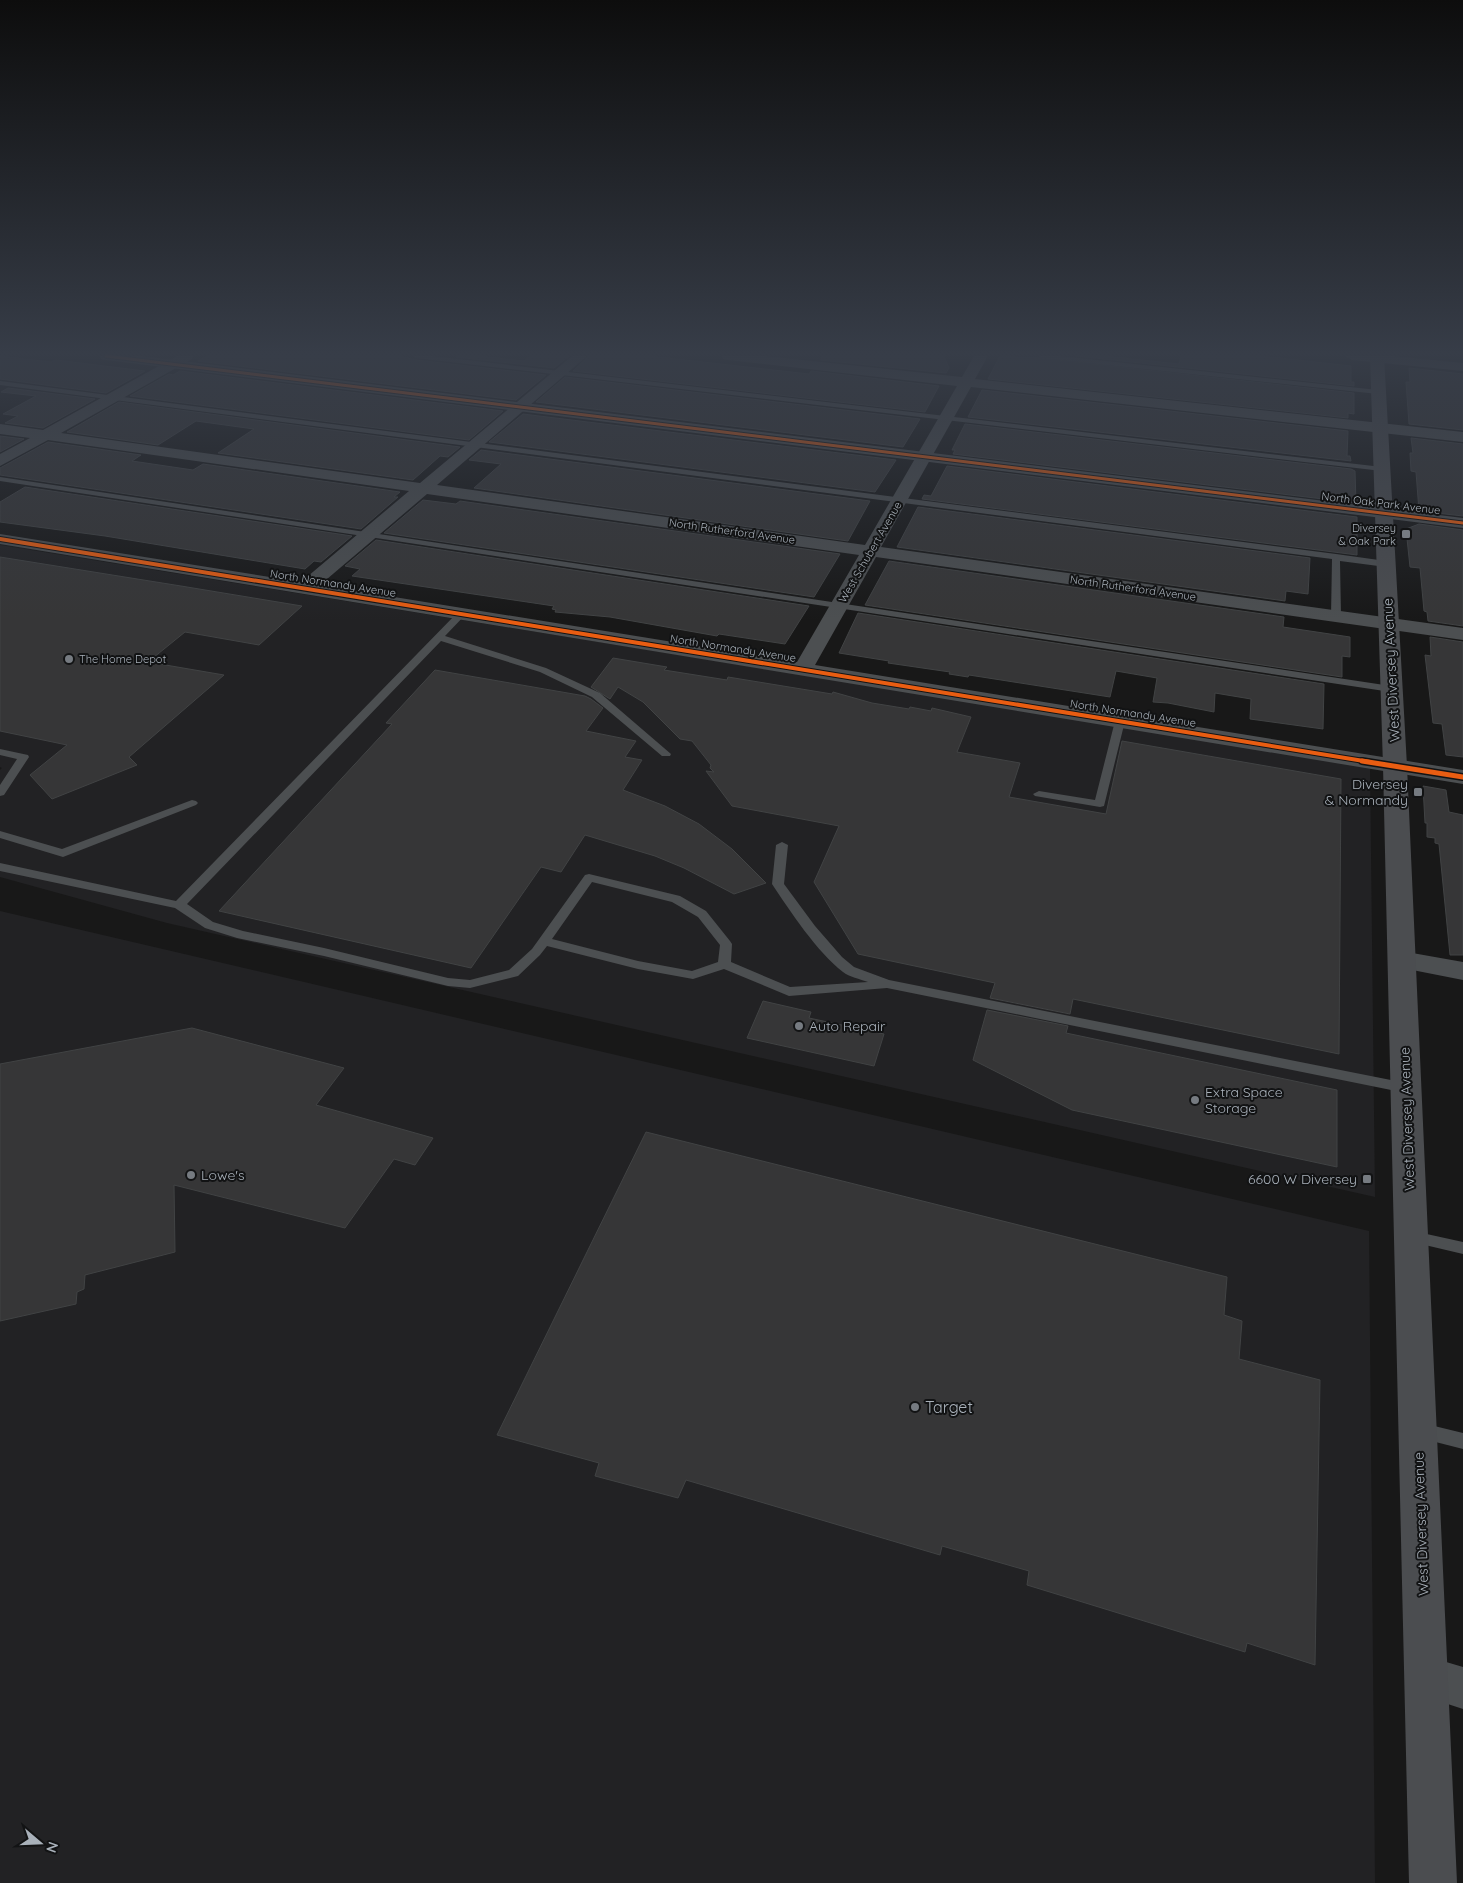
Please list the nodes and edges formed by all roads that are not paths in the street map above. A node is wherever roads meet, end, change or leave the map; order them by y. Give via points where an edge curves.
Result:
1 (30, 444) edge
2 (109, 444) edge
3 (467, 444) edge
4 (818, 444) edge
5 (931, 444) edge
6 (1163, 444) edge
7 (1381, 444) edge
8 (475, 445) junction
9 (924, 457) junction
10 (0, 461) edge
11 (1382, 470) junction
12 (0, 479) edge
13 (423, 488) junction
14 (899, 500) junction
15 (1384, 514) junction
16 (1463, 523) edge
17 (369, 534) junction
18 (0, 539) edge
19 (871, 551) junction
20 (1336, 557) junction
21 (1386, 564) junction
22 (304, 589) junction
23 (840, 605) junction
24 (461, 614) junction
25 (1336, 616) junction
26 (1388, 624) junction
27 (1463, 634) edge
28 (438, 637) junction
29 (803, 669) junction
30 (1391, 689) junction
31 (1120, 721) junction
32 (0, 752) edge
33 (666, 754) dead end
34 (1395, 766) junction
35 (1463, 777) edge
36 (0, 792) edge
37 (1039, 794) dead end
38 (192, 803) dead end
39 (0, 834) edge
40 (782, 845) dead end
41 (0, 867) edge
42 (179, 905) junction
43 (544, 941) junction
44 (1402, 960) junction
45 (724, 964) junction
46 (1463, 971) edge
47 (886, 984) junction
48 (1406, 1088) junction
49 (1411, 1236) junction
50 (1463, 1248) edge
51 (1417, 1430) junction
52 (1463, 1441) edge
53 (1445, 1682) edge
54 (1433, 1883) edge

1 - 10 street
2 - 13 street, North Rutherford Avenue
3 - 8 lane
4 - 9 street, North Oak Park Avenue
5 - 9 street, West Schubert Avenue
6 - 11 lane
7 - 11 main road, West Diversey Avenue
8 - 13 street
8 - 14 lane
9 - 14 street, West Schubert Avenue
9 - 15 street, North Oak Park Avenue
11 - 15 main road, West Diversey Avenue
12 - 17 lane
13 - 17 street
13 - 19 street, North Rutherford Avenue
14 - 19 street, West Schubert Avenue
14 - 20 lane
15 - 16 street, North Oak Park Avenue
15 - 21 main road, West Diversey Avenue
17 - 22 street
17 - 23 lane
18 - 22 street, North Normandy Avenue
19 - 23 street, West Schubert Avenue
19 - 25 street, North Rutherford Avenue
20 - 21 lane
20 - 25 lane
21 - 26 main road, West Diversey Avenue
22 - 24 street, North Normandy Avenue
23 - 29 street, West Schubert Avenue
23 - 30 lane
24 - 28 lane
24 - 29 street, North Normandy Avenue
25 - 26 street, North Rutherford Avenue
26 - 27 street, North Rutherford Avenue
26 - 30 main road, West Diversey Avenue
28 - 33 lane via 543,670 596,695
28 - 42 lane
29 - 31 street, North Normandy Avenue
30 - 34 main road, West Diversey Avenue
31 - 34 street, North Normandy Avenue
31 - 37 lane via 1100,804
32 - 36 lane via 24,757
34 - 35 street, North Normandy Avenue
34 - 44 main road, West Diversey Avenue
38 - 39 lane via 63,853
40 - 47 lane via 778,884 806,922 849,970
41 - 42 lane
42 - 43 lane via 210,925 241,935 448,982 470,984 513,973
43 - 45 lane via 693,975
43 - 45 lane via 589,878 676,899 702,914 726,944
44 - 46 street
44 - 48 main road, West Diversey Avenue
45 - 47 lane via 789,992
47 - 48 lane
48 - 49 main road, West Diversey Avenue
49 - 50 lane
49 - 51 main road, West Diversey Avenue
51 - 52 lane
51 - 53 main road, West Diversey Avenue
53 - 54 main road, West Diversey Avenue

